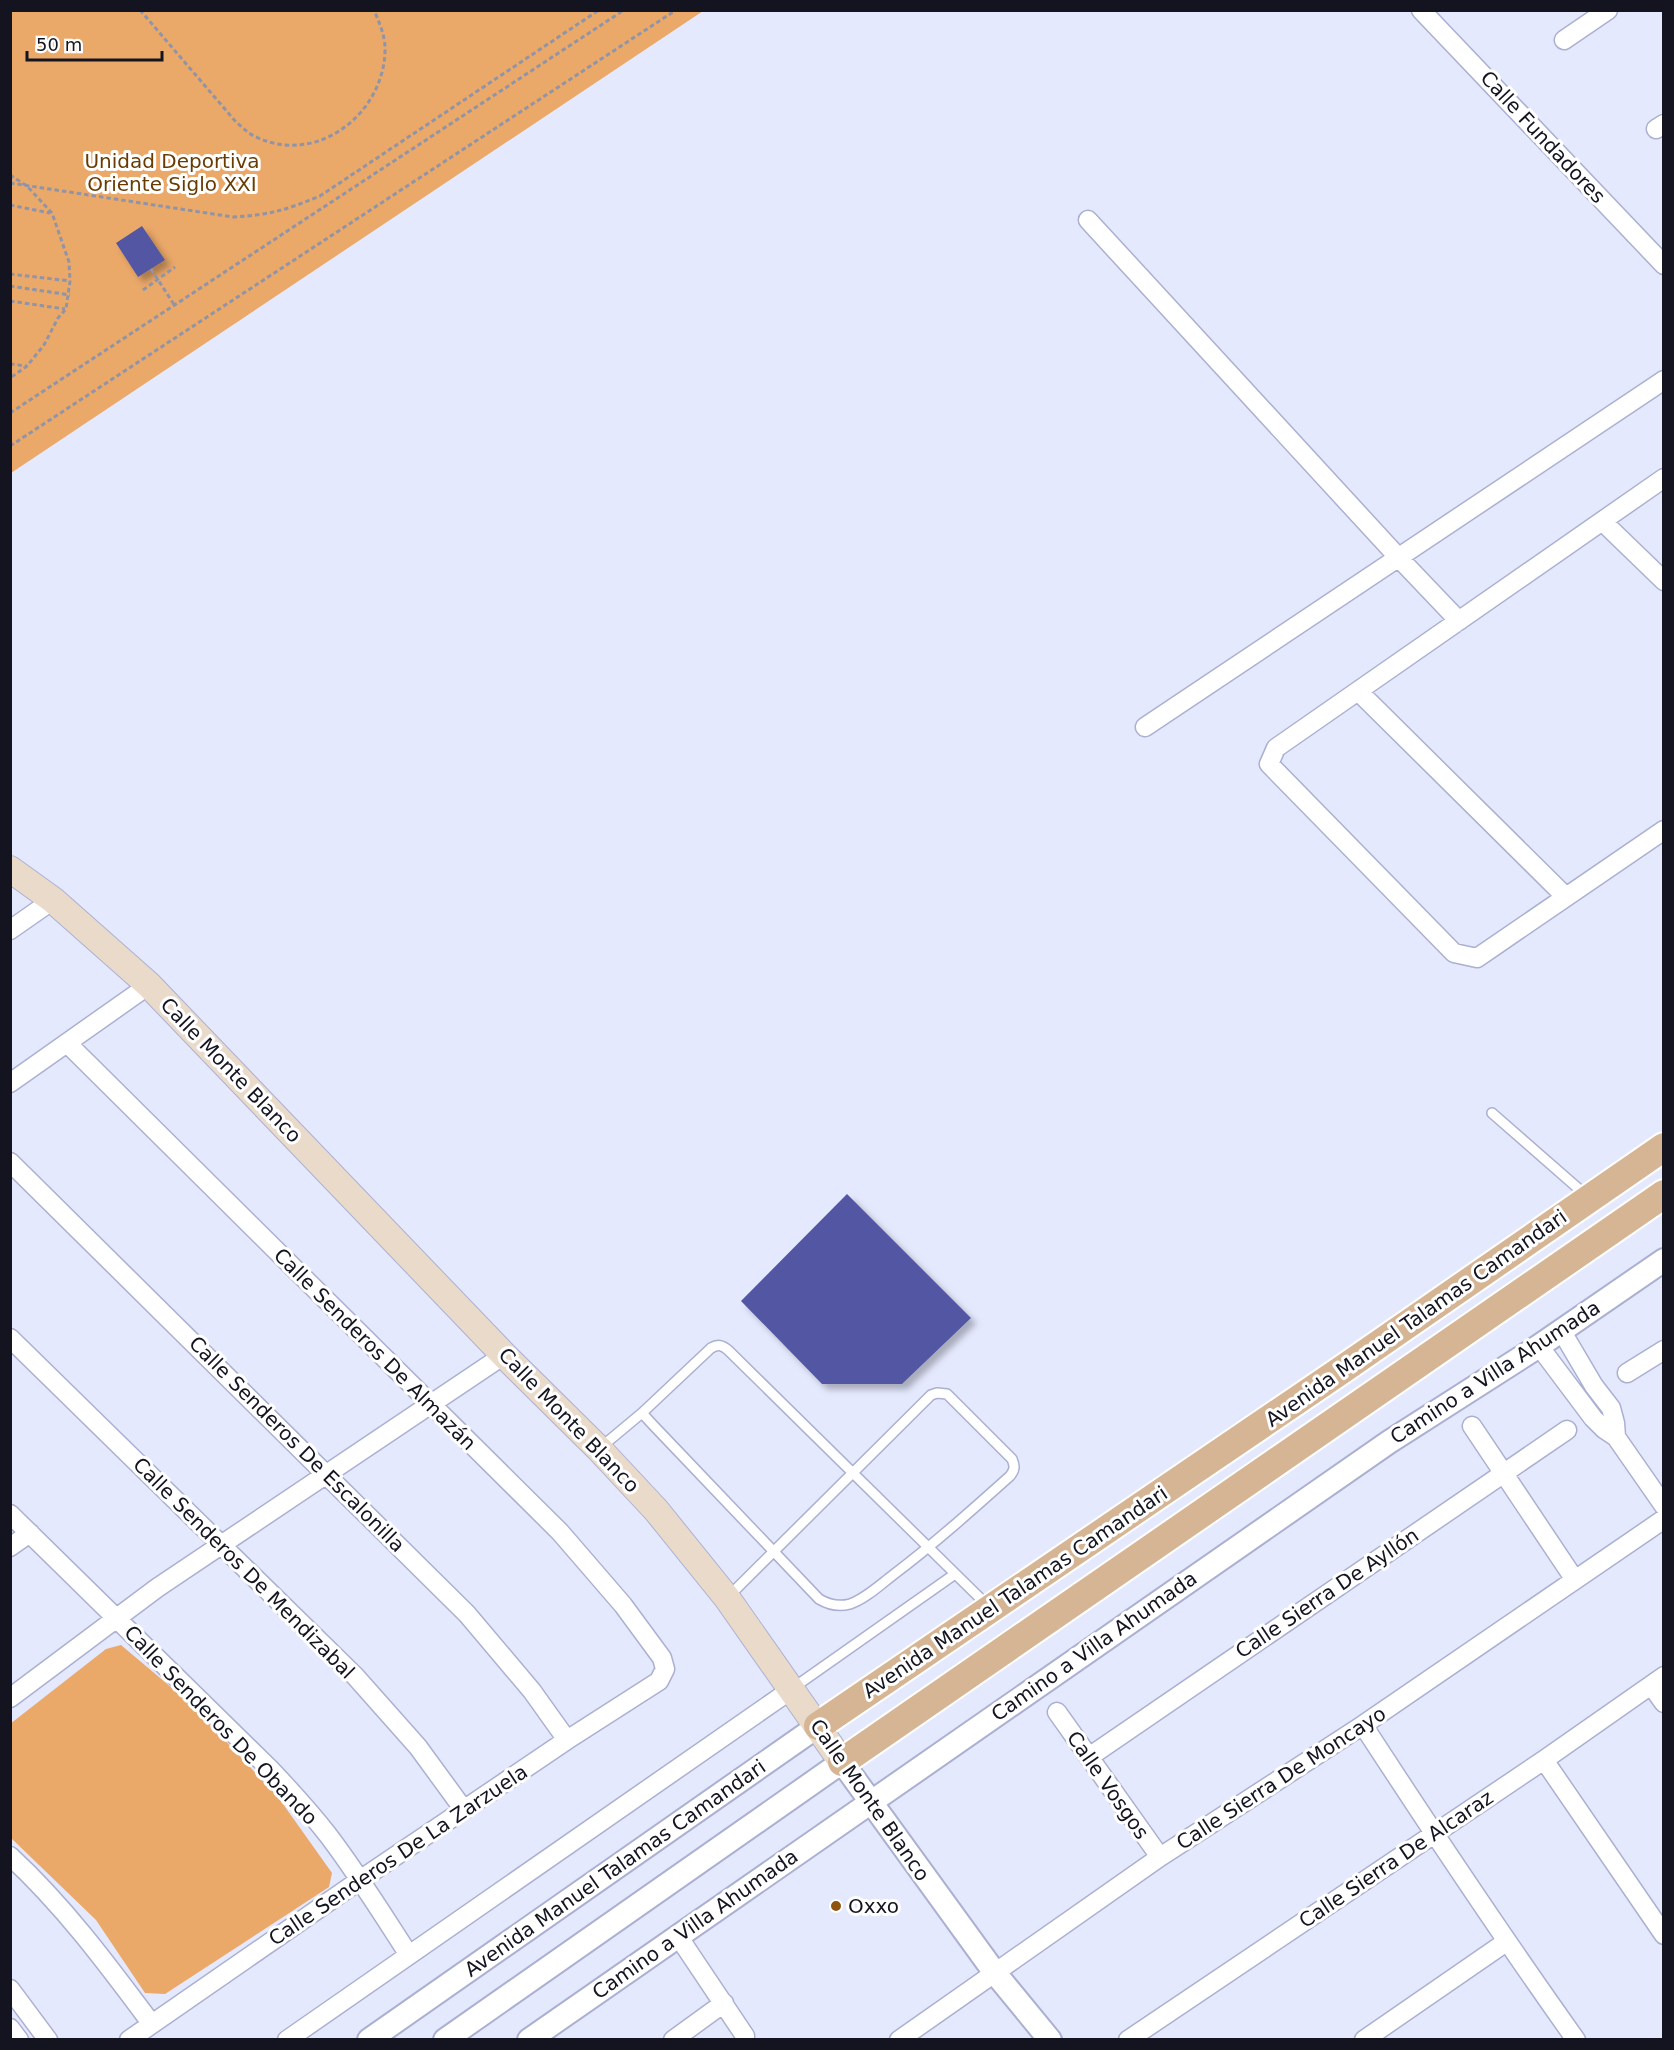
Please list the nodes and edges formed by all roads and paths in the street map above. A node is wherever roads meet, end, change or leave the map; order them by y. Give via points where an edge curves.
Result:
1 (140, 10) edge
2 (374, 10) edge
3 (599, 10) edge
4 (624, 10) edge
5 (676, 10) edge
6 (1421, 10) edge
7 (1608, 10) edge
8 (1563, 40) dead end
9 (10, 175) edge
10 (10, 183) edge
11 (27, 186) junction
12 (10, 206) edge
13 (52, 213) junction
14 (1088, 220) dead end
15 (1664, 265) edge
16 (175, 267) dead end
17 (150, 269) dead end
18 (10, 274) edge
19 (157, 279) junction
20 (70, 281) junction
21 (10, 286) edge
22 (143, 290) dead end
23 (70, 295) junction
24 (10, 301) edge
25 (175, 306) junction
26 (66, 309) junction
27 (10, 364) edge
28 (27, 366) junction
29 (10, 378) edge
30 (1664, 380) edge
31 (10, 413) edge
32 (10, 446) edge
33 (1664, 478) edge
34 (1602, 521) junction
35 (1398, 557) junction
36 (1664, 581) edge
37 (1459, 621) junction
38 (1358, 691) junction
39 (1145, 727) dead end
40 (1664, 830) edge
41 (10, 869) edge
42 (1566, 897) junction
43 (53, 900) junction
44 (10, 930) edge
45 (149, 985) junction
46 (67, 1043) junction
47 (10, 1083) edge
48 (1492, 1113) dead end
49 (1664, 1147) edge
50 (10, 1162) edge
51 (1664, 1194) edge
52 (1590, 1198) junction
53 (1664, 1260) edge
54 (1560, 1330) junction
55 (10, 1338) edge
56 (1539, 1346) junction
57 (1664, 1350) edge
58 (504, 1355) junction
59 (1628, 1372) dead end
60 (431, 1404) junction
61 (642, 1413) junction
62 (1472, 1426) dead end
63 (1567, 1430) dead end
64 (1616, 1437) junction
65 (599, 1449) junction
66 (853, 1472) junction
67 (1503, 1473) junction
68 (327, 1474) junction
69 (1664, 1506) edge
70 (10, 1514) edge
71 (1664, 1519) edge
72 (30, 1533) junction
73 (222, 1545) junction
74 (10, 1547) edge
75 (929, 1548) junction
76 (774, 1551) junction
77 (955, 1574) junction
78 (1575, 1580) junction
79 (727, 1598) junction
80 (991, 1609) junction
81 (117, 1618) junction
82 (665, 1669) joint
83 (1657, 1680) edge
84 (792, 1689) junction
85 (10, 1698) edge
86 (1664, 1703) edge
87 (1057, 1712) dead end
88 (1363, 1725) junction
89 (818, 1726) junction
90 (567, 1740) junction
91 (1089, 1757) junction
92 (1544, 1760) junction
93 (842, 1762) junction
94 (870, 1802) junction
95 (464, 1810) junction
96 (1433, 1833) junction
97 (10, 1856) edge
98 (1160, 1857) junction
99 (360, 1880) junction
100 (1664, 1935) edge
101 (678, 1936) junction
102 (1506, 1942) junction
103 (409, 1955) junction
104 (995, 1973) junction
105 (10, 1989) edge
106 (724, 2003) junction
107 (151, 2023) junction
108 (10, 2028) edge
109 (746, 2036) dead end
110 (20, 2040) edge
111 (48, 2040) edge
112 (129, 2040) edge
113 (287, 2040) edge
114 (369, 2040) edge
115 (445, 2040) edge
116 (529, 2040) edge
117 (673, 2040) edge
118 (899, 2040) edge
119 (1050, 2040) edge
120 (1128, 2040) edge
121 (1364, 2040) edge
122 (1576, 2040) edge

1 - 2 path via 236,122 254,136 291,145 319,142 341,131 372,99 383,71 385,47
3 - 11 path via 320,196 290,208 266,215 233,217
4 - 25 path
5 - 32 path
6 - 15 street, Calle Fundadores
7 - 8 street
9 - 11 path
10 - 11 path
11 - 13 path
12 - 13 path
13 - 20 path via 69,262
14 - 35 street
16 - 19 path
17 - 19 path
18 - 20 path
19 - 22 path
19 - 25 path
20 - 23 path
21 - 23 path
23 - 26 path
24 - 26 path
25 - 31 path
26 - 28 path
27 - 28 path
28 - 29 path
30 - 35 street
33 - 34 street
34 - 36 street
34 - 37 street
35 - 37 street
35 - 39 street
37 - 38 street
38 - 42 street
38 - 42 street via 1276,748 1269,764 1454,953 1477,958
40 - 42 street
41 - 43 main road, Calle Monte Blanco
43 - 44 street
43 - 45 main road, Calle Monte Blanco
45 - 46 street
45 - 58 main road, Calle Monte Blanco
46 - 47 street
46 - 60 street, Calle Senderos De Almazán
48 - 52 lane
49 - 52 main road, Avenida Manuel Talamas Camandari
50 - 68 street, Calle Senderos De Escalonilla
51 - 93 main road, Avenida Manuel Talamas Camandari
52 - 80 main road, Avenida Manuel Talamas Camandari
53 - 54 street, Camino a Villa Ahumada
54 - 56 street, Camino a Villa Ahumada
54 - 64 street via 1611,1408
55 - 73 street, Calle Senderos De Mendizabal
56 - 64 street via 1593,1418
56 - 94 street, Camino a Villa Ahumada via 1389,1442
57 - 59 street
58 - 60 street
58 - 65 main road, Calle Monte Blanco
60 - 68 street
60 - 82 street, Calle Senderos De Almazán via 593,1569 662,1658
61 - 65 lane
61 - 66 lane via 711,1348 722,1346
61 - 76 lane
62 - 67 street
63 - 67 street, Calle Sierra De Ayllón
64 - 69 street
65 - 79 main road, Calle Monte Blanco via 656,1510
66 - 75 lane
66 - 75 lane via 930,1395 937,1393 947,1394 1012,1459 1014,1471
66 - 76 lane
67 - 78 street
67 - 91 street, Calle Sierra De Ayllón
68 - 73 street
68 - 90 street, Calle Senderos De Escalonilla via 467,1614 532,1691
70 - 72 street, Calle Senderos De Obando
71 - 78 street, Calle Sierra De Moncayo
72 - 74 street
72 - 81 street, Calle Senderos De Obando
73 - 81 street
73 - 95 street, Calle Senderos De Mendizabal via 388,1711
75 - 76 lane via 852,1603 835,1605 819,1599
75 - 77 lane
76 - 79 lane
77 - 80 lane
77 - 84 lane
78 - 88 street, Calle Sierra De Moncayo
79 - 84 main road, Calle Monte Blanco
80 - 89 main road, Avenida Manuel Talamas Camandari
81 - 85 street
81 - 99 street, Calle Senderos De Obando via 270,1769 329,1837
82 - 90 street, Calle Senderos De La Zarzuela via 659,1681
83 - 86 street
83 - 92 street, Calle Sierra De Alcaraz
84 - 89 main road, Calle Monte Blanco
84 - 103 street
87 - 91 street, Calle Vosgos
88 - 96 street
88 - 98 street, Calle Sierra De Moncayo
89 - 93 main road, Calle Monte Blanco
89 - 114 street, Avenida Manuel Talamas Camandari
90 - 95 street, Calle Senderos De La Zarzuela
91 - 98 street, Calle Vosgos
92 - 96 street, Calle Sierra De Alcaraz
92 - 100 street
93 - 94 street, Calle Monte Blanco
93 - 115 street, Avenida Manuel Talamas Camandari
94 - 101 street, Camino a Villa Ahumada
94 - 104 street, Calle Monte Blanco
95 - 99 street, Calle Senderos De La Zarzuela
96 - 102 street
96 - 120 street, Calle Sierra De Alcaraz
97 - 107 street via 70,1917
98 - 104 street, Calle Sierra De Moncayo
99 - 103 street, Calle Senderos De Obando
99 - 107 street, Calle Senderos De La Zarzuela
101 - 106 street
101 - 116 street, Camino a Villa Ahumada
102 - 121 street
102 - 122 street
103 - 113 street
104 - 118 street, Calle Sierra De Moncayo
104 - 119 street, Calle Monte Blanco
105 - 111 street
106 - 109 street
106 - 117 street
107 - 112 street, Calle Senderos De La Zarzuela
108 - 110 street

